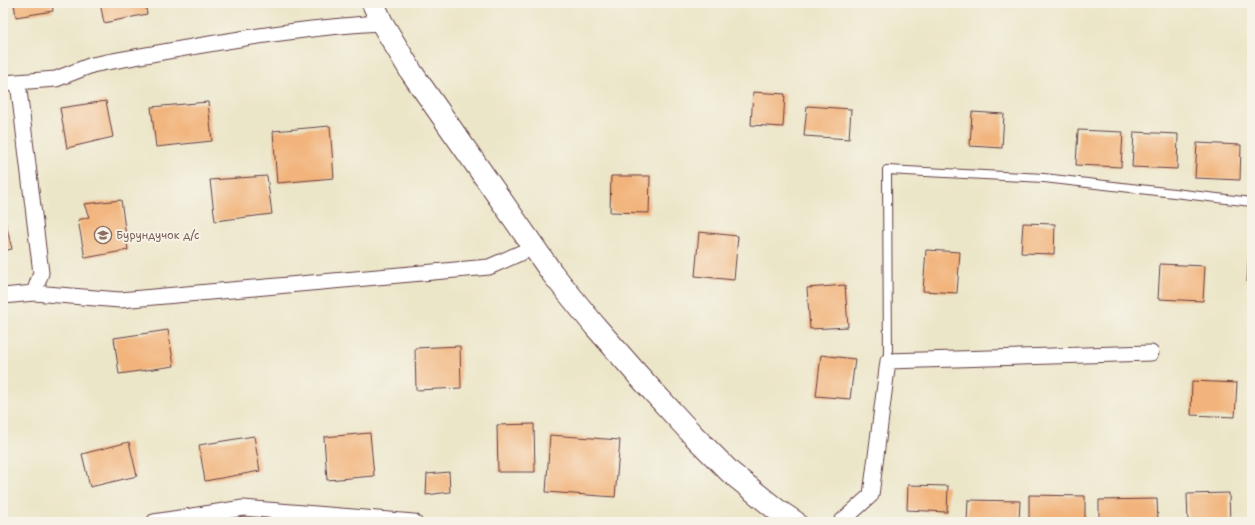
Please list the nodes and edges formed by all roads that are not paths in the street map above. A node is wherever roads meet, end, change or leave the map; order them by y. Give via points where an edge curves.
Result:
1 (373, 3) edge
2 (382, 23) junction
3 (18, 82) junction
4 (3, 83) edge
5 (1252, 202) edge
6 (534, 247) junction
7 (34, 292) junction
8 (3, 296) edge
9 (1151, 353) dead end
10 (888, 361) junction
11 (154, 522) edge
12 (414, 522) edge
13 (795, 522) edge
14 (841, 522) edge

1 - 2 street
2 - 3 street via 248,37 92,65 56,79
2 - 6 street via 412,73
3 - 4 street
3 - 7 street via 41,273
5 - 10 lane via 1044,178 887,170
6 - 7 street via 488,266 120,300
6 - 13 street via 595,326 693,435 730,472
7 - 8 street
9 - 10 street
10 - 14 street via 871,495
11 - 12 street via 243,508

